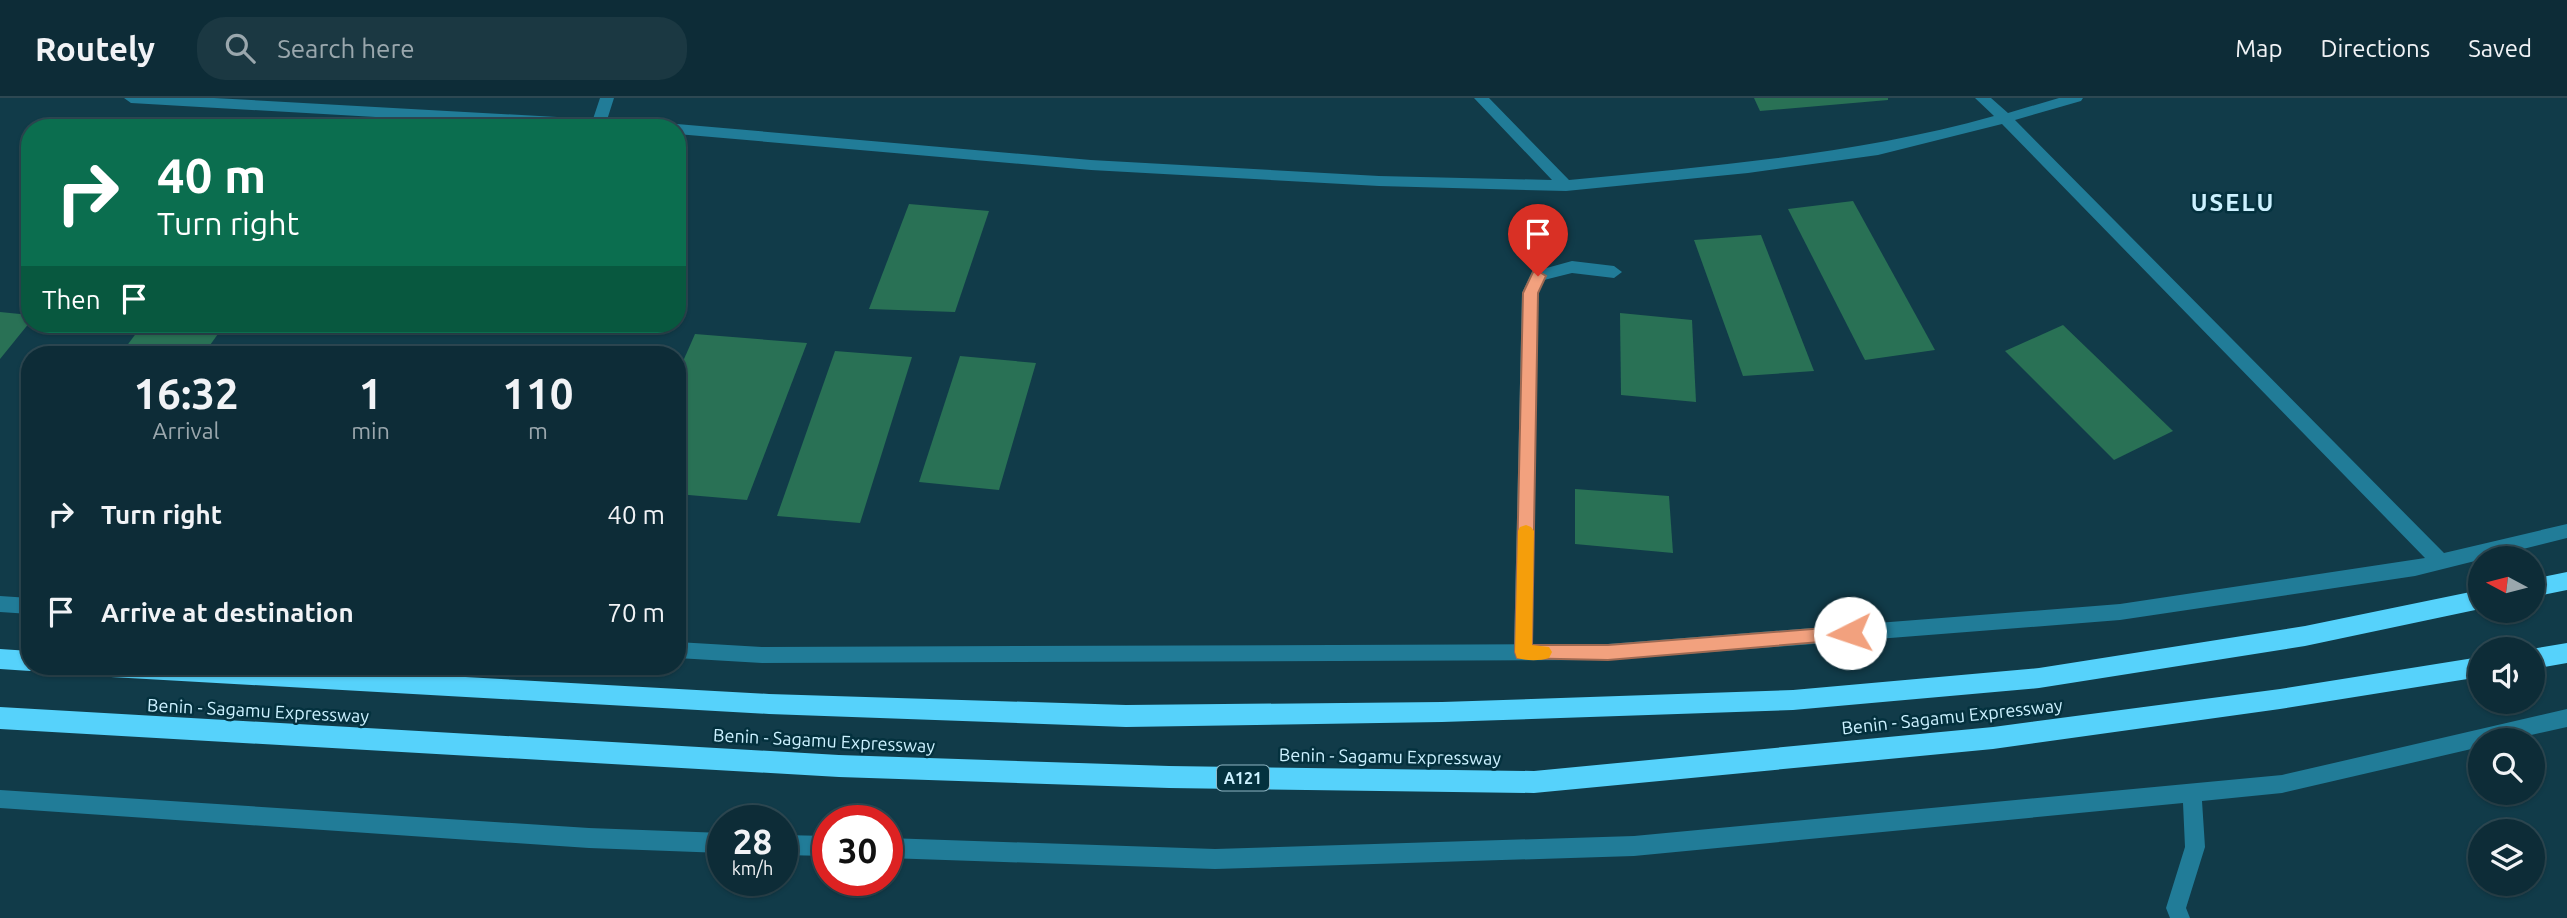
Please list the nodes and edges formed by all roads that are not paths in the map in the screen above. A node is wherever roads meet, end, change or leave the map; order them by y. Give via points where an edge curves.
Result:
1 (131, 98) edge
2 (607, 98) edge
3 (1481, 98) edge
4 (1982, 98) edge
5 (2076, 98) edge
6 (195, 100) edge
7 (529, 119) edge
8 (600, 119) edge
9 (2006, 119) junction
10 (686, 130) edge
11 (1566, 186) junction
12 (1615, 272) dead end
13 (2567, 531) edge
14 (2440, 561) junction
15 (2567, 581) edge
16 (2545, 585) edge
17 (2468, 602) edge
18 (0, 604) edge
19 (21, 605) edge
20 (686, 651) edge
21 (1523, 652) junction
22 (2567, 653) edge
23 (2545, 657) edge
24 (0, 659) edge
25 (21, 660) edge
26 (2468, 669) edge
27 (234, 675) edge
28 (2567, 718) edge
29 (0, 719) edge
30 (2192, 793) junction
31 (0, 799) edge
32 (707, 842) edge
33 (903, 849) edge
34 (2180, 918) edge

1 - 6 street
2 - 8 street
3 - 11 street
4 - 9 street
5 - 9 street
6 - 7 street
9 - 11 street via 1878,150
9 - 14 street
10 - 11 street via 1091,165
12 - 21 street via 1572,267 1538,276 1531,293
13 - 14 street
14 - 21 street via 2120,612 1608,652
15 - 16 highway
17 - 27 highway via 2305,636 2039,678 1793,700 1442,712 1126,716 782,705
18 - 19 street
20 - 21 street via 762,655
22 - 23 highway
24 - 25 highway
26 - 29 highway, Benin - Sagamu Expressway / A121 via 1993,738 1534,782 839,766
28 - 30 street via 2282,784
30 - 33 street via 1634,846 1215,859
30 - 34 street via 2195,847 2176,908
31 - 32 street

